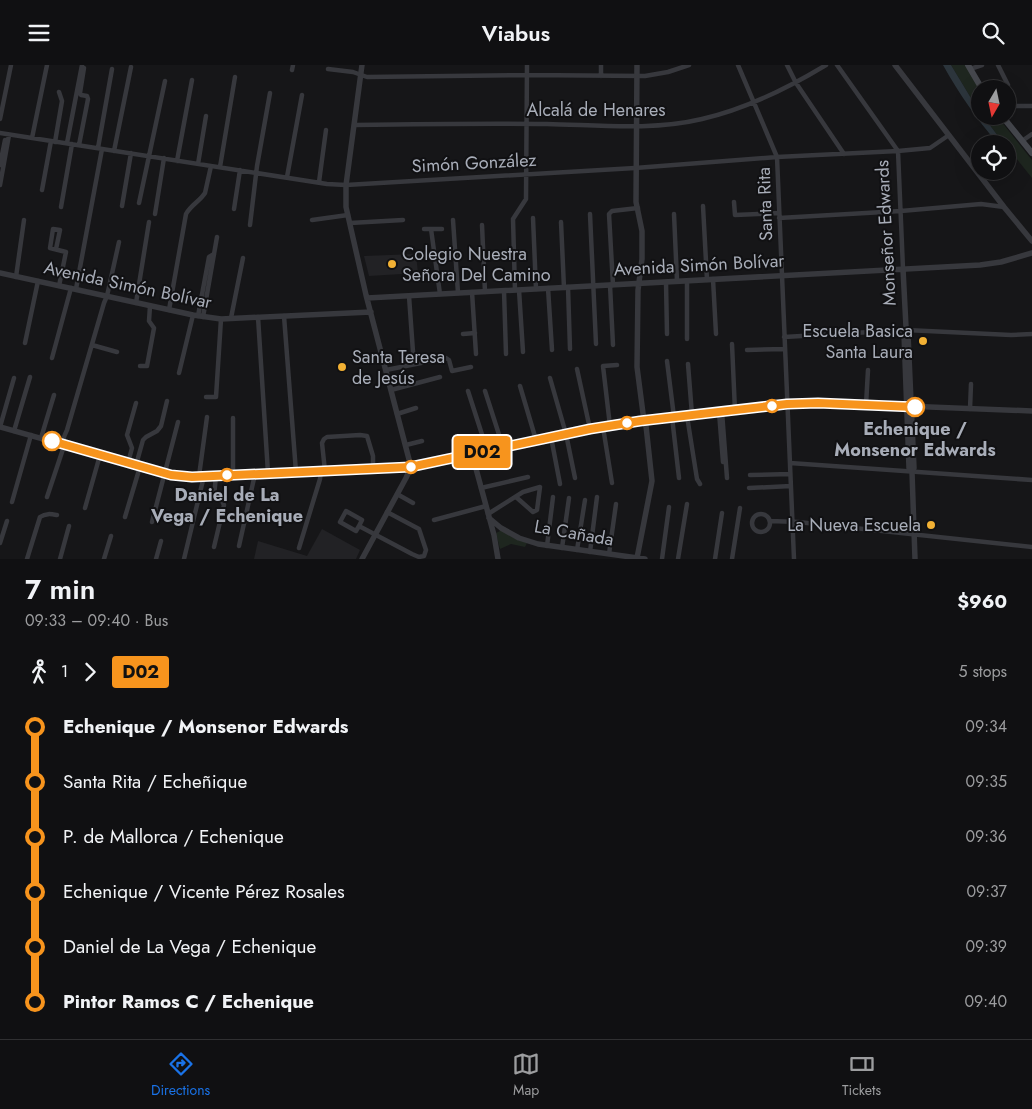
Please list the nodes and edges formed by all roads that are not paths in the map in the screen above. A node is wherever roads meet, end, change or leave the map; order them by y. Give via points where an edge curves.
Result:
1 (11, 65) edge
2 (47, 65) edge
3 (362, 65) edge
4 (527, 65) edge
5 (601, 65) edge
6 (637, 65) edge
7 (689, 65) edge
8 (738, 65) edge
9 (787, 65) edge
10 (826, 65) edge
11 (837, 65) edge
12 (895, 65) edge
13 (982, 65) edge
14 (998, 65) edge
15 (83, 66) edge
16 (131, 67) dead end
17 (969, 67) edge
18 (112, 69) dead end
19 (328, 69) dead end
20 (360, 75) junction
21 (527, 75) junction
22 (637, 75) junction
23 (601, 76) junction
24 (235, 77) dead end
25 (192, 80) dead end
26 (977, 80) edge
27 (1006, 80) edge
28 (165, 81) dead end
29 (796, 83) junction
30 (59, 92) dead end
31 (270, 93) dead end
32 (302, 95) dead end
33 (753, 102) junction
34 (1016, 106) edge
35 (1032, 106) edge
36 (206, 116) dead end
37 (0, 119) edge
38 (526, 124) junction
39 (354, 125) junction
40 (1009, 125) edge
41 (636, 126) junction
42 (326, 130) dead end
43 (0, 133) edge
44 (8, 134) junction
45 (1032, 134) edge
46 (949, 135) junction
47 (32, 138) junction
48 (53, 141) junction
49 (1022, 141) junction
50 (69, 144) junction
51 (79, 145) junction
52 (100, 149) junction
53 (114, 151) junction
54 (898, 151) junction
55 (131, 153) junction
56 (1032, 153) edge
57 (844, 154) junction
58 (148, 156) junction
59 (777, 157) junction
60 (164, 158) junction
61 (177, 161) junction
62 (198, 164) junction
63 (0, 165) edge
64 (211, 166) junction
65 (220, 167) junction
66 (635, 168) junction
67 (240, 170) junction
68 (256, 173) junction
69 (526, 174) junction
70 (287, 177) junction
71 (319, 182) junction
72 (0, 185) edge
73 (346, 185) junction
74 (42, 190) dead end
75 (734, 202) dead end
76 (139, 203) dead end
77 (122, 206) dead end
78 (703, 206) dead end
79 (61, 207) dead end
80 (1004, 207) junction
81 (638, 208) junction
82 (234, 209) dead end
83 (900, 211) junction
84 (155, 214) dead end
85 (590, 214) dead end
86 (674, 214) dead end
87 (348, 215) junction
88 (779, 215) junction
89 (533, 218) dead end
90 (312, 219) dead end
91 (24, 220) dead end
92 (403, 220) dead end
93 (453, 220) dead end
94 (149, 222) dead end
95 (562, 222) dead end
96 (350, 223) junction
97 (250, 225) dead end
98 (482, 225) dead end
99 (424, 229) dead end
100 (431, 229) junction
101 (442, 229) dead end
102 (217, 237) dead end
103 (1032, 241) edge
104 (118, 242) dead end
105 (56, 249) dead end
106 (1032, 253) edge
107 (243, 257) dead end
108 (903, 269) junction
109 (0, 273) edge
110 (782, 276) junction
111 (16, 277) junction
112 (710, 280) junction
113 (38, 281) junction
114 (677, 281) junction
115 (687, 281) junction
116 (666, 282) junction
117 (638, 283) junction
118 (611, 285) junction
119 (59, 286) junction
120 (593, 286) junction
121 (566, 287) junction
122 (548, 288) junction
123 (74, 289) junction
124 (536, 289) junction
125 (517, 290) junction
126 (504, 291) junction
127 (472, 292) junction
128 (485, 292) junction
129 (458, 293) junction
130 (440, 294) junction
131 (105, 296) junction
132 (409, 296) junction
133 (367, 298) junction
134 (136, 303) junction
135 (150, 306) junction
136 (169, 310) junction
137 (371, 312) junction
138 (198, 316) junction
139 (284, 316) junction
140 (258, 317) junction
141 (221, 319) junction
142 (231, 319) junction
143 (906, 330) junction
144 (475, 333) junction
145 (463, 334) dead end
146 (667, 334) dead end
147 (716, 334) dead end
148 (1032, 334) edge
149 (784, 337) junction
150 (688, 339) dead end
151 (24, 343) dead end
152 (596, 344) dead end
153 (92, 345) junction
154 (613, 345) dead end
155 (732, 345) dead end
156 (570, 349) dead end
157 (785, 349) junction
158 (552, 350) dead end
159 (747, 350) dead end
160 (117, 352) dead end
161 (412, 352) dead end
162 (523, 352) dead end
163 (476, 354) dead end
164 (506, 354) dead end
165 (52, 358) dead end
166 (667, 361) dead end
167 (688, 364) dead end
168 (617, 365) dead end
169 (140, 366) dead end
170 (471, 367) dead end
171 (578, 369) dead end
172 (386, 370) junction
173 (868, 370) dead end
174 (179, 373) dead end
175 (30, 377) dead end
176 (440, 377) dead end
177 (14, 378) dead end
178 (550, 378) dead end
179 (971, 384) dead end
180 (520, 386) dead end
181 (391, 390) junction
182 (468, 391) dead end
183 (485, 391) dead end
184 (54, 395) dead end
185 (206, 397) dead end
186 (167, 401) dead end
187 (136, 403) dead end
188 (787, 404) junction
189 (866, 405) junction
190 (908, 407) junction
191 (416, 408) dead end
192 (970, 409) junction
193 (736, 411) junction
194 (1032, 411) edge
195 (721, 412) junction
196 (397, 414) junction
197 (690, 415) junction
198 (207, 417) dead end
199 (233, 417) dead end
200 (673, 417) junction
201 (178, 421) dead end
202 (644, 421) junction
203 (610, 426) junction
204 (0, 427) edge
205 (603, 427) junction
206 (590, 429) junction
207 (14, 431) junction
208 (566, 434) junction
209 (31, 435) junction
210 (551, 437) junction
211 (41, 438) junction
212 (422, 441) dead end
213 (536, 441) junction
214 (63, 445) junction
215 (406, 445) junction
216 (503, 447) junction
217 (487, 450) junction
218 (472, 454) junction
219 (100, 455) junction
220 (722, 462) dead end
221 (128, 463) junction
222 (790, 463) junction
223 (139, 467) junction
224 (410, 467) junction
225 (373, 469) junction
226 (323, 471) junction
227 (296, 472) junction
228 (912, 472) junction
229 (165, 473) junction
230 (268, 473) junction
231 (255, 474) junction
232 (790, 474) junction
233 (234, 475) junction
234 (750, 475) dead end
235 (201, 476) junction
236 (216, 476) junction
237 (528, 477) dead end
238 (576, 478) dead end
239 (679, 478) dead end
240 (728, 478) dead end
241 (1032, 480) edge
242 (612, 483) dead end
243 (560, 484) dead end
244 (700, 484) dead end
245 (791, 486) junction
246 (481, 488) junction
247 (749, 488) dead end
248 (397, 494) junction
249 (47, 497) dead end
250 (516, 497) junction
251 (553, 497) dead end
252 (597, 497) dead end
253 (569, 499) dead end
254 (585, 500) dead end
255 (12, 502) dead end
256 (413, 503) dead end
257 (686, 503) dead end
258 (616, 504) dead end
259 (486, 507) junction
260 (670, 507) dead end
261 (85, 508) dead end
262 (740, 508) dead end
263 (387, 512) junction
264 (722, 513) dead end
265 (57, 515) dead end
266 (489, 516) junction
267 (125, 517) dead end
268 (434, 520) dead end
269 (6, 521) dead end
270 (770, 521) junction
271 (792, 521) junction
272 (152, 522) dead end
273 (70, 526) dead end
274 (359, 527) junction
275 (492, 528) junction
276 (501, 528) junction
277 (375, 535) junction
278 (914, 535) junction
279 (111, 537) dead end
280 (161, 541) dead end
281 (0, 543) edge
282 (239, 546) dead end
283 (547, 546) junction
284 (214, 547) dead end
285 (1032, 547) edge
286 (299, 548) dead end
287 (562, 548) junction
288 (577, 550) junction
289 (590, 551) junction
290 (609, 554) junction
291 (637, 558) edge
292 (27, 559) edge
293 (60, 559) edge
294 (104, 559) edge
295 (156, 559) edge
296 (184, 559) edge
297 (362, 559) edge
298 (498, 559) edge
299 (645, 559) edge
300 (662, 559) edge
301 (678, 559) edge
302 (715, 559) edge
303 (732, 559) edge
304 (794, 559) edge
305 (915, 559) edge

1 - 37 street
2 - 47 street
3 - 20 street
4 - 21 street
5 - 23 street
6 - 22 street
7 - 22 street via 660,74
8 - 33 street, Santa Rita
9 - 29 street
10 - 29 street, Alcalá de Henares
11 - 54 street, Monseñor Edwards
12 - 46 street
13 - 17 street
14 - 27 street
15 - 50 street
15 - 51 street via 80,93 88,99
16 - 53 street
17 - 26 main road
18 - 52 street
19 - 20 street
20 - 21 street
20 - 39 street
21 - 23 street
21 - 38 street
22 - 23 street
22 - 41 street
24 - 65 street
25 - 61 street
28 - 58 street
29 - 33 street, Alcalá de Henares
29 - 57 street
30 - 48 street via 62,101
31 - 68 street
32 - 70 street
33 - 41 street, Alcalá de Henares via 712,117
33 - 59 street, Santa Rita
34 - 35 street
36 - 62 street
38 - 39 street, Alcalá de Henares
38 - 41 street, Alcalá de Henares
38 - 69 street
39 - 73 street
40 - 49 main road
41 - 66 street
42 - 71 street
43 - 44 street, Simón González
44 - 47 street, Simón González
44 - 63 street
44 - 72 street
45 - 49 street
46 - 54 street, Simón González via 930,148
46 - 80 street
47 - 48 street, Simón González
48 - 50 street, Simón González
48 - 74 street
49 - 56 main road
50 - 51 street, Simón González
50 - 79 street
51 - 52 street, Simón González
52 - 53 street, Simón González
52 - 123 street
53 - 55 street, Simón González
54 - 57 street, Simón González
54 - 83 street, Monseñor Edwards
55 - 58 street, Simón González
55 - 77 street
57 - 59 street, Simón González
58 - 60 street, Simón González
58 - 76 street
59 - 66 street, Simón González
59 - 88 street, Santa Rita
60 - 61 street, Simón González
60 - 84 street
61 - 62 street, Simón González
62 - 64 street, Simón González
64 - 65 street, Simón González
64 - 136 street via 206,193 186,214
65 - 67 street, Simón González
66 - 69 street, Simón González
66 - 81 street
67 - 68 street, Simón González
67 - 82 street
68 - 70 street, Simón González
68 - 97 street
69 - 73 street, Simón González
69 - 125 street via 526,199 513,219
70 - 71 street, Simón González
71 - 73 street, Simón González
73 - 87 street
75 - 88 street via 735,215
78 - 112 street
80 - 83 street via 981,205
80 - 103 street
81 - 117 street via 642,231
81 - 118 street via 609,214
83 - 88 street
83 - 108 street, Monseñor Edwards
85 - 120 street
86 - 114 street
87 - 90 street
87 - 96 street
88 - 110 street, Santa Rita
89 - 124 street
91 - 111 street
92 - 96 street
93 - 129 street
94 - 134 street
95 - 121 street
96 - 133 street
98 - 128 street
99 - 100 street
100 - 101 street
100 - 130 street
102 - 138 street
104 - 131 street
105 - 119 street via 66,252
106 - 108 street, Avenida Simón Bolívar via 980,265
107 - 142 street
108 - 110 street, Avenida Simón Bolívar
108 - 143 street, Monseñor Edwards
109 - 111 street, Avenida Simón Bolívar
110 - 112 street, Avenida Simón Bolívar
110 - 149 street, Santa Rita
111 - 113 street, Avenida Simón Bolívar
112 - 115 street, Avenida Simón Bolívar
112 - 147 street
113 - 119 street, Avenida Simón Bolívar
113 - 151 street
114 - 115 street, Avenida Simón Bolívar
114 - 116 street, Avenida Simón Bolívar
115 - 150 street
116 - 117 street, Avenida Simón Bolívar
116 - 146 street
117 - 118 street, Avenida Simón Bolívar
117 - 202 street via 637,367
118 - 120 street, Avenida Simón Bolívar
118 - 154 street
119 - 123 street, Avenida Simón Bolívar
120 - 121 street, Avenida Simón Bolívar
120 - 152 street
121 - 122 street, Avenida Simón Bolívar
121 - 156 street
122 - 124 street, Avenida Simón Bolívar
122 - 158 street
123 - 131 street, Avenida Simón Bolívar
123 - 165 street
124 - 125 street, Avenida Simón Bolívar
125 - 126 street, Avenida Simón Bolívar
125 - 162 street
126 - 128 street, Avenida Simón Bolívar
126 - 164 street
127 - 128 street, Avenida Simón Bolívar
127 - 129 street, Avenida Simón Bolívar
127 - 144 street
129 - 130 street, Avenida Simón Bolívar
130 - 132 street, Avenida Simón Bolívar
131 - 134 street, Avenida Simón Bolívar
131 - 153 street
132 - 133 street, Avenida Simón Bolívar
132 - 161 street
133 - 137 street
134 - 135 street, Avenida Simón Bolívar
135 - 136 street, Avenida Simón Bolívar
135 - 169 street via 149,321 154,327 147,366
136 - 138 street, Avenida Simón Bolívar
137 - 139 street, Avenida Simón Bolívar
137 - 172 street
138 - 141 street, Avenida Simón Bolívar
138 - 174 street
139 - 140 street, Avenida Simón Bolívar
139 - 227 street
140 - 142 street, Avenida Simón Bolívar
140 - 230 street
141 - 142 street, Avenida Simón Bolívar
141 - 185 street via 216,397
143 - 148 street
143 - 149 street
143 - 190 street, Monseñor Edwards
144 - 145 street
144 - 163 street
149 - 157 street, Santa Rita
153 - 160 street
153 - 214 street
155 - 193 street
157 - 159 street
157 - 188 street, Santa Rita
166 - 200 street
167 - 197 street
168 - 203 street via 602,366
170 - 172 street via 452,371 446,358
171 - 206 street
172 - 181 street
173 - 189 street
175 - 207 street
176 - 181 street
177 - 204 street
178 - 208 street
179 - 192 street
180 - 213 street
181 - 196 street
182 - 217 street
183 - 216 street
184 - 211 street
186 - 223 street via 161,426 143,440
187 - 221 street via 127,435 132,447
188 - 189 street
188 - 193 street
188 - 222 street, Santa Rita
189 - 190 street
190 - 192 street
190 - 228 street, Monseñor Edwards via 909,468
191 - 196 street
192 - 194 street
193 - 195 street
195 - 197 street
195 - 220 street
195 - 240 street
196 - 215 street
197 - 200 street
197 - 244 street
198 - 235 street
199 - 233 street
200 - 202 street
200 - 239 street
201 - 229 street
202 - 203 street
202 - 291 street via 642,427 650,488
203 - 205 street
204 - 207 street
205 - 206 street
205 - 242 street
206 - 208 street
207 - 209 street
208 - 210 street
208 - 238 street
209 - 211 street
209 - 255 street
210 - 213 street
210 - 243 street
211 - 214 street
212 - 215 street
213 - 216 street
214 - 219 street
214 - 249 street
215 - 224 street
216 - 217 street
217 - 218 street
218 - 224 street
218 - 246 street
219 - 221 street
219 - 261 street
221 - 223 street
222 - 228 street
222 - 232 street, Santa Rita
223 - 229 street
223 - 267 street
224 - 225 street
224 - 248 street
225 - 226 street
225 - 226 street via 368,436 360,435 326,437 322,443
226 - 227 street
226 - 286 street
227 - 230 street
228 - 241 street
228 - 278 street, Monseñor Edwards
229 - 235 street
229 - 272 street
230 - 231 street
231 - 233 street
231 - 282 street
232 - 234 street
232 - 245 street, Santa Rita
233 - 236 street
235 - 236 street
235 - 296 street
236 - 284 street via 214,496 224,505
237 - 246 street
245 - 247 street
245 - 271 street, Santa Rita
246 - 259 street
248 - 256 street
248 - 263 street
250 - 250 street via 533,512 537,510 540,487
250 - 266 street
251 - 283 street
252 - 289 street
253 - 287 street
254 - 288 street
257 - 301 street
258 - 290 street
259 - 266 street
259 - 268 street
260 - 300 street
262 - 303 street
263 - 277 street
263 - 277 street via 419,529 426,550 424,556 412,554
264 - 302 street
265 - 292 street via 44,514 40,517
266 - 275 street
266 - 276 street, La Cañada
269 - 281 street
270 - 270 street via 761,513 753,517 752,526 762,532 769,527
270 - 271 street
271 - 278 street
271 - 304 street, Santa Rita
273 - 293 street
274 - 274 street via 356,531 340,522 346,511 362,519
274 - 277 street
275 - 276 street, La Cañada
275 - 298 street
276 - 283 street, La Cañada via 519,538
277 - 297 street
278 - 285 street
278 - 305 street, Monseñor Edwards
279 - 294 street
280 - 295 street
283 - 287 street, La Cañada
287 - 288 street, La Cañada
288 - 289 street, La Cañada
289 - 290 street, La Cañada
290 - 291 street, La Cañada
291 - 299 street, La Cañada

